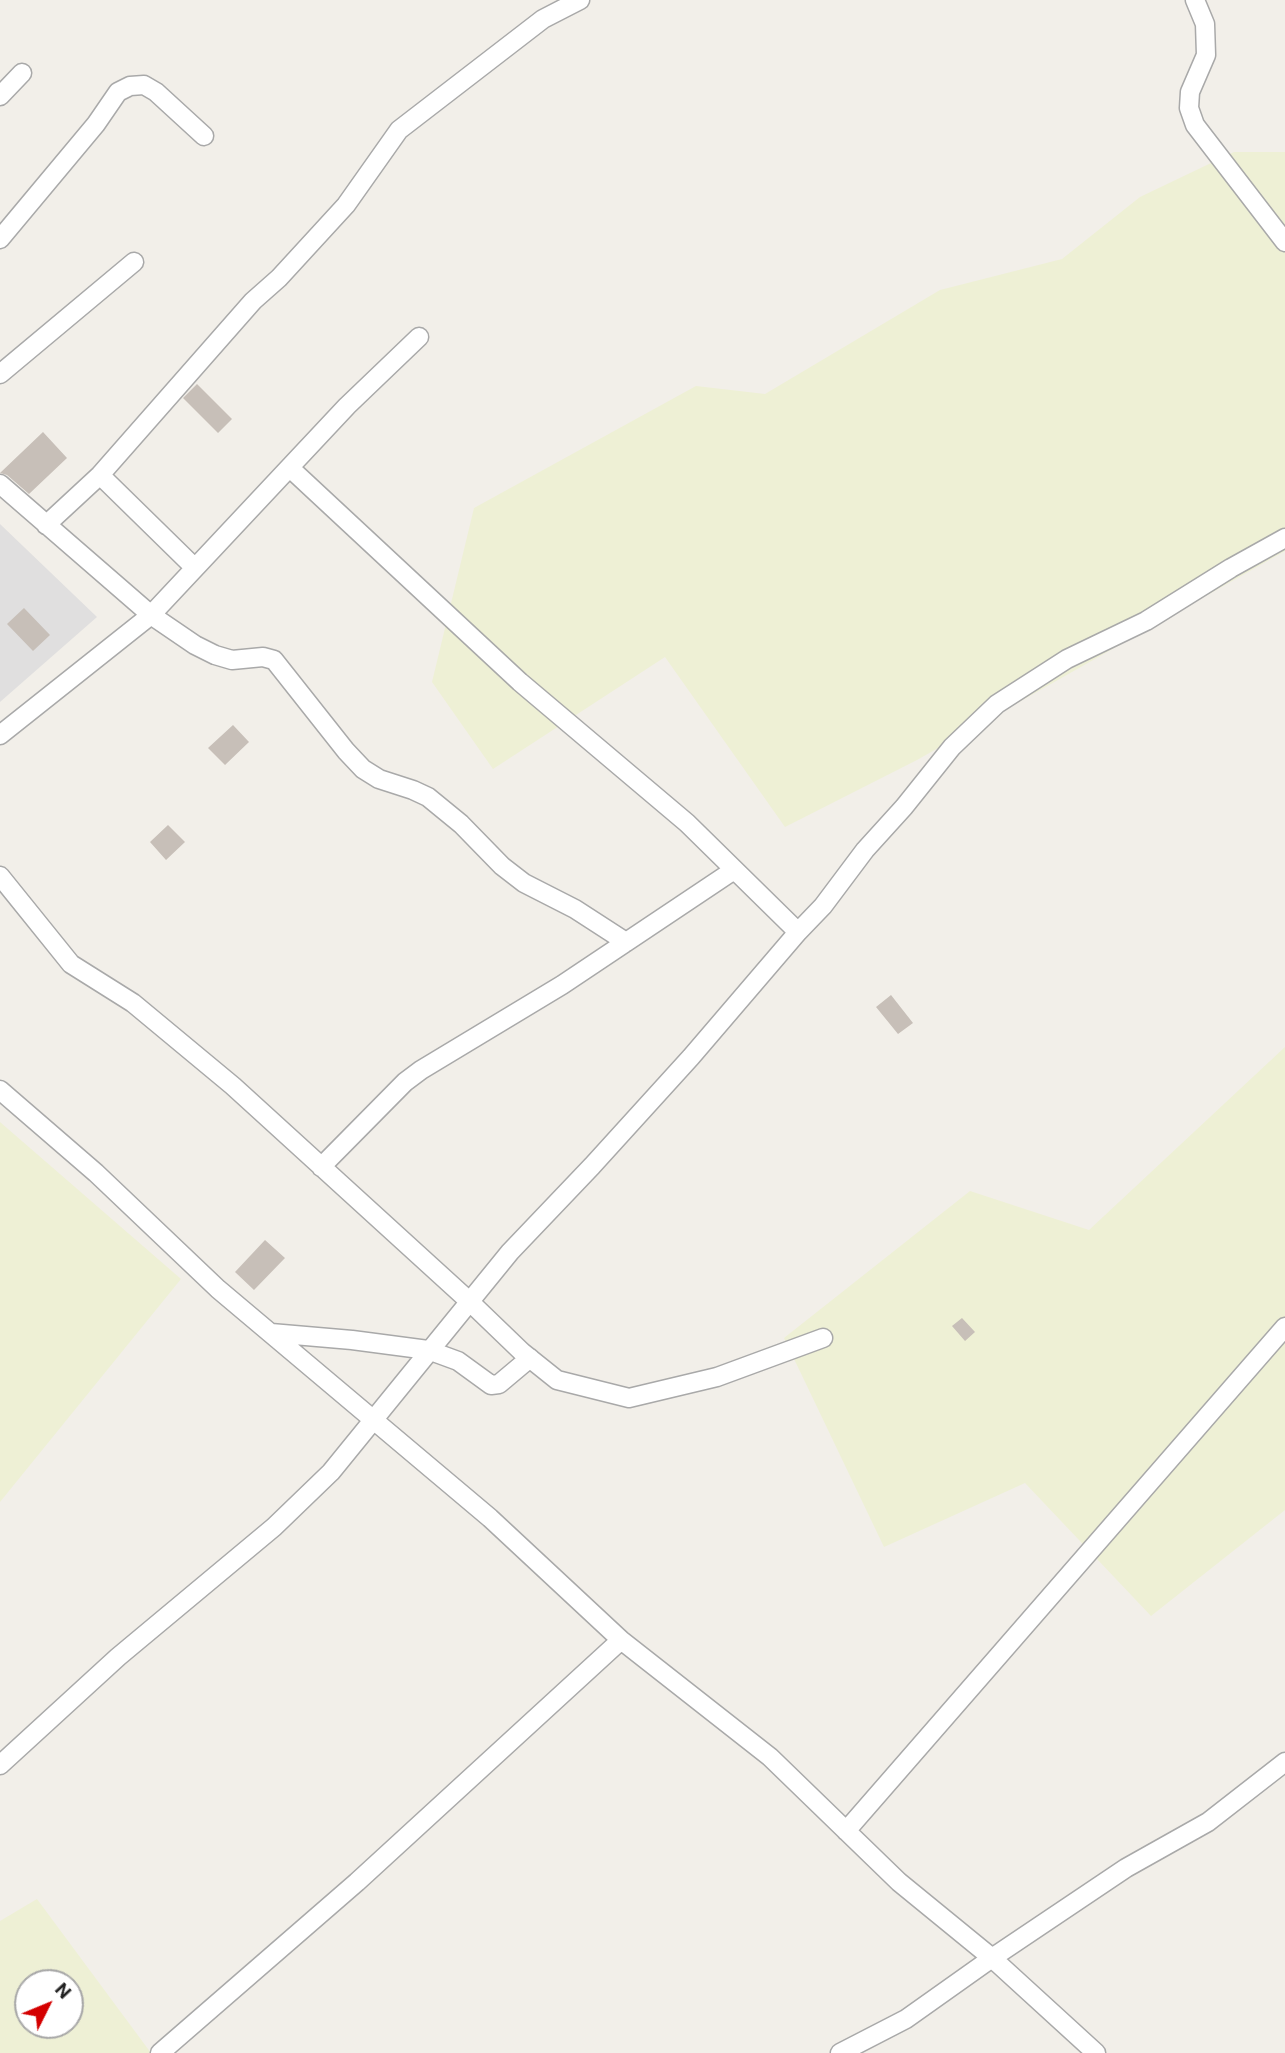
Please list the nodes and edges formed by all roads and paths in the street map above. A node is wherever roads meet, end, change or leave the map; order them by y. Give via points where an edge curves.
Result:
1 (580, 0) edge
2 (1195, 0) edge
3 (22, 73) dead end
4 (0, 96) edge
5 (204, 136) dead end
6 (0, 239) edge
7 (1285, 242) edge
8 (134, 262) dead end
9 (419, 337) dead end
10 (0, 374) edge
11 (290, 468) junction
12 (100, 475) junction
13 (0, 484) edge
14 (46, 525) junction
15 (1285, 538) edge
16 (195, 568) junction
17 (151, 615) junction
18 (0, 735) edge
19 (734, 870) junction
20 (0, 876) edge
21 (798, 932) junction
22 (626, 942) junction
23 (0, 1090) edge
24 (321, 1167) junction
25 (470, 1301) junction
26 (1285, 1328) edge
27 (271, 1333) junction
28 (823, 1338) dead end
29 (428, 1350) junction
30 (530, 1358) junction
31 (373, 1418) junction
32 (621, 1640) junction
33 (1285, 1762) edge
34 (0, 1765) edge
35 (846, 1830) junction
36 (992, 1958) junction
37 (160, 2053) edge
38 (841, 2053) edge
39 (1096, 2053) edge

1 - 12 street via 543,19 399,130 346,205
2 - 7 street via 1205,24 1206,55 1190,92 1195,125
3 - 4 street
5 - 6 street via 144,85 118,92
8 - 10 street
9 - 11 street
11 - 16 street
11 - 19 street via 520,682 687,823
12 - 14 street
12 - 16 street
13 - 14 street
14 - 17 street
15 - 21 street via 1146,621 1067,659 997,704 952,747
16 - 17 street
17 - 18 street
17 - 22 street via 215,655 232,660 274,660 363,769 428,797 524,883
19 - 21 street
19 - 22 street
20 - 24 street via 71,964 133,1003
21 - 25 street
22 - 24 street via 421,1070
23 - 27 street
24 - 25 street
25 - 29 street
25 - 30 street
26 - 35 street
27 - 29 street
27 - 31 street
28 - 30 street via 717,1377 629,1398 557,1380
29 - 30 street via 458,1362 491,1385 499,1384
29 - 31 street
31 - 32 street via 490,1518
31 - 34 street via 331,1472 274,1527 118,1657
32 - 35 street via 770,1757
32 - 37 street via 357,1882
33 - 36 street via 1209,1822 1126,1868
35 - 36 street via 899,1882
36 - 38 street via 906,2019
36 - 39 street

